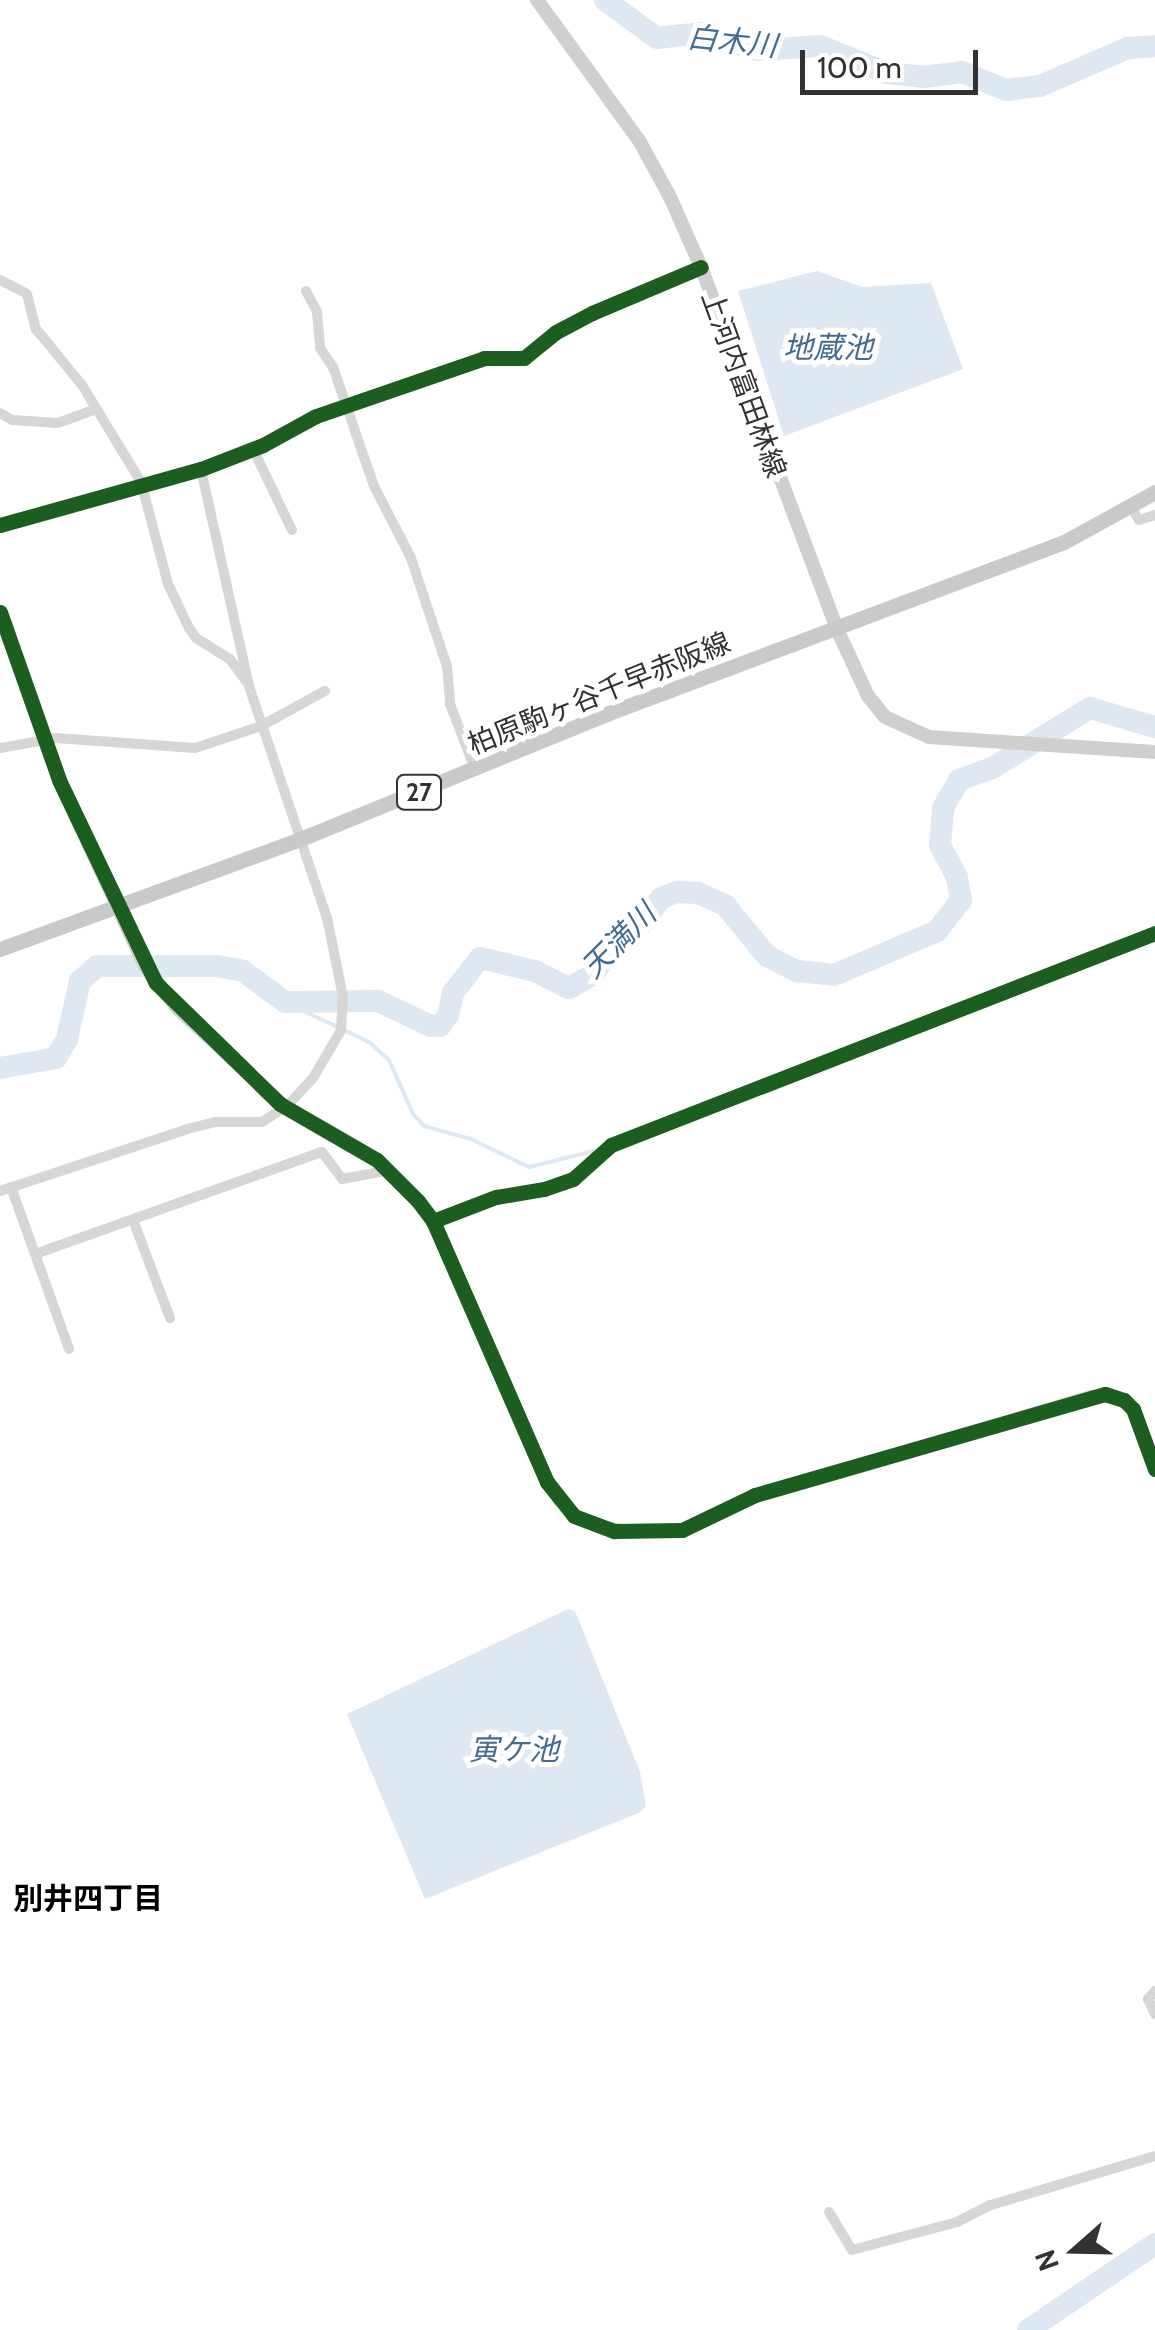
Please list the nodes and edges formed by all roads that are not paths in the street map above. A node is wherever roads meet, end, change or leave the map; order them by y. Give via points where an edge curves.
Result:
1 (537, 0) edge
2 (702, 267) junction
3 (0, 280) edge
4 (306, 292) dead end
5 (347, 407) junction
6 (96, 409) junction
7 (0, 413) edge
8 (254, 448) junction
9 (201, 469) junction
10 (141, 482) junction
11 (1155, 492) edge
12 (1132, 508) junction
13 (1155, 515) edge
14 (0, 525) edge
15 (292, 530) dead end
16 (0, 612) edge
17 (836, 627) junction
18 (248, 686) junction
19 (325, 691) dead end
20 (261, 726) junction
21 (44, 739) junction
22 (0, 748) edge
23 (1155, 752) edge
24 (476, 770) junction
25 (298, 840) junction
26 (120, 906) junction
27 (1155, 933) edge
28 (0, 950) edge
29 (285, 1107) junction
30 (390, 1170) junction
31 (6, 1189) edge
32 (133, 1220) junction
33 (432, 1220) junction
34 (38, 1253) junction
35 (170, 1318) dead end
36 (69, 1349) dead end
37 (1155, 1469) edge
38 (1155, 1991) edge
39 (1155, 2014) edge
40 (1155, 2156) edge
41 (829, 2212) dead end

1 - 2 street, 上河内富田林線 via 640,142
2 - 5 street via 592,313 524,358 484,358
2 - 17 street, 上河内富田林線
3 - 6 street via 27,294 36,329
4 - 5 street via 317,312 320,348
5 - 8 street
5 - 24 street via 374,486 412,558 447,666 450,704
6 - 7 street via 58,422 12,420
6 - 10 street
8 - 9 street
8 - 15 street
9 - 10 street
9 - 18 street
10 - 14 street
10 - 18 street via 168,584 189,628 230,659
11 - 12 main road, 柏原駒ヶ谷千早赤阪線 / 27
12 - 13 street via 1140,520
12 - 17 main road, 柏原駒ヶ谷千早赤阪線 / 27 via 1064,542
16 - 21 street
17 - 23 street, 上河内富田林線 via 884,717 929,738
17 - 24 main road, 柏原駒ヶ谷千早赤阪線 / 27
18 - 20 street
19 - 20 street
20 - 21 street via 184,749
20 - 25 street
21 - 22 street
21 - 26 street
24 - 25 main road, 柏原駒ヶ谷千早赤阪線 / 27
25 - 26 main road, 柏原駒ヶ谷千早赤阪線 / 27
25 - 29 street via 327,918 343,1016 321,1065
26 - 28 main road, 柏原駒ヶ谷千早赤阪線 / 27
26 - 29 street via 166,997
27 - 33 street via 627,1138 573,1179
29 - 30 street
29 - 31 street via 262,1122 187,1129
30 - 32 street via 342,1180 322,1152
30 - 33 street
31 - 34 street
32 - 34 street
32 - 35 street
33 - 37 street via 547,1482 588,1524 644,1533 682,1530 755,1495 1105,1394 1133,1409
34 - 36 street
38 - 39 street via 1148,1999
40 - 41 street via 852,2250

